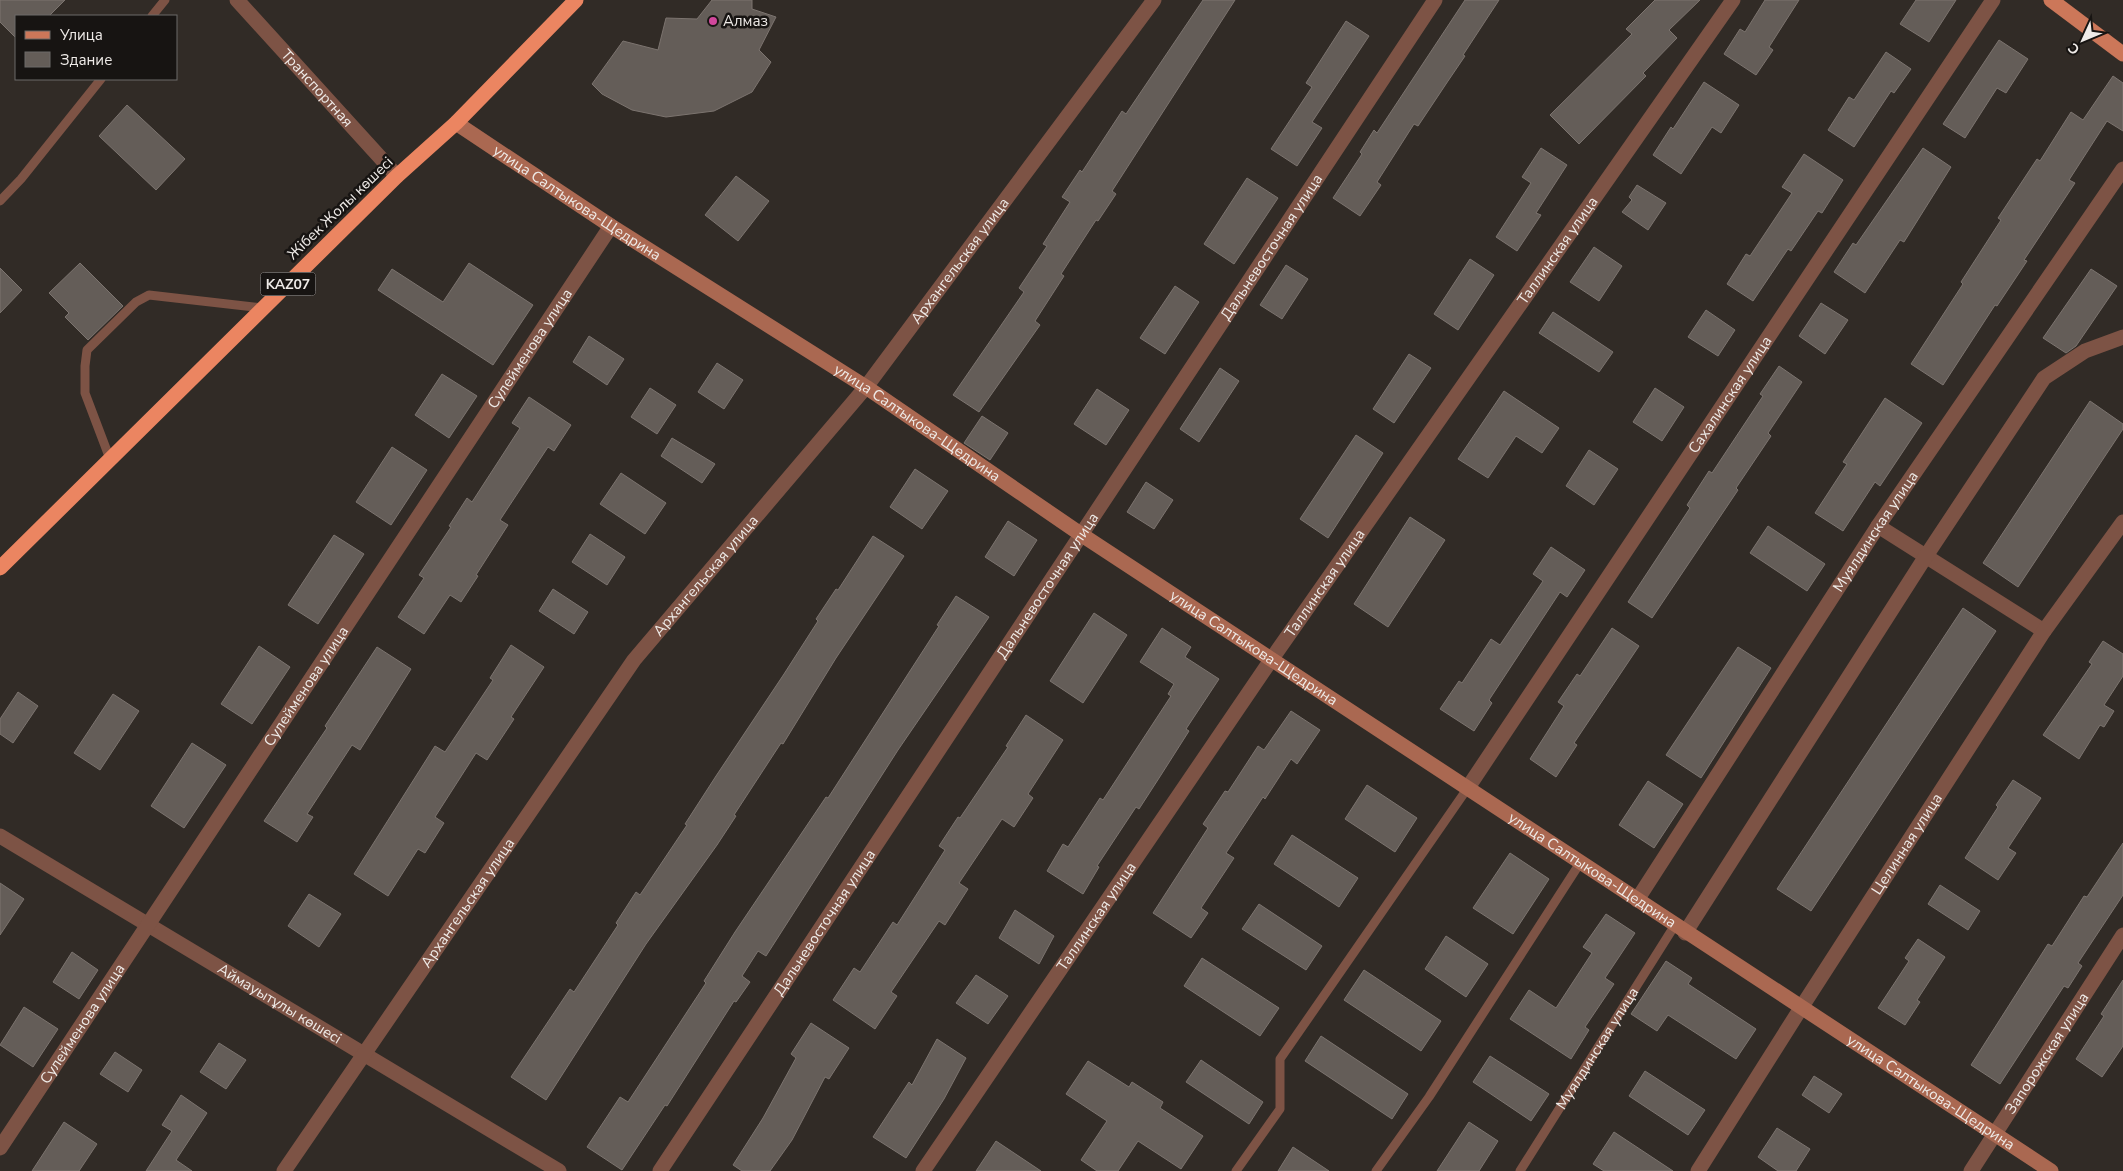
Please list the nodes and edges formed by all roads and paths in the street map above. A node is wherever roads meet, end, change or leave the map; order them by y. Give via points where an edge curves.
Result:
1 (165, 0) edge
2 (238, 0) edge
3 (576, 0) edge
4 (1154, 0) edge
5 (1435, 0) edge
6 (1732, 0) edge
7 (1993, 0) edge
8 (2051, 0) edge
9 (153, 15) edge
10 (2123, 54) edge
11 (101, 80) edge
12 (456, 124) junction
13 (2123, 169) edge
14 (397, 176) junction
15 (0, 201) edge
16 (612, 226) junction
17 (263, 308) junction
18 (2123, 337) edge
19 (866, 388) junction
20 (110, 459) junction
21 (2123, 522) edge
22 (1878, 526) junction
23 (1082, 535) junction
24 (1926, 556) junction
25 (0, 568) edge
26 (2044, 631) junction
27 (1271, 660) junction
28 (1467, 789) junction
29 (0, 836) edge
30 (1580, 863) junction
31 (1636, 900) junction
32 (148, 924) junction
33 (1680, 929) junction
34 (2123, 935) edge
35 (1801, 1008) junction
36 (363, 1055) junction
37 (1995, 1135) junction
38 (0, 1148) edge
39 (284, 1171) edge
40 (559, 1171) edge
41 (660, 1171) edge
42 (924, 1171) edge
43 (1236, 1171) edge
44 (1376, 1171) edge
45 (1520, 1171) edge
46 (1698, 1171) edge
47 (1971, 1171) edge
48 (2051, 1171) edge

1 - 9 lane
2 - 14 street, Транспортная
3 - 12 highway, Жібек Жолы көшесі / KAZ07
4 - 19 street, Архангельская улица
5 - 23 street, Дальневосточная улица
6 - 27 street, Таллинская улица
7 - 28 street, Сахалинская улица
8 - 10 main road
11 - 15 lane
12 - 14 highway, Жібек Жолы көшесі / KAZ07
12 - 16 street, улица Салтыкова-Щедрина
13 - 22 street, Муялдинская улица
14 - 17 highway, Жібек Жолы көшесі / KAZ07
16 - 19 street, улица Салтыкова-Щедрина
16 - 32 street, Сулейменова улица
17 - 20 highway, Жібек Жолы көшесі / KAZ07
17 - 20 lane via 150,295 136,302 102,334 87,350 85,393
18 - 24 street via 2085,351 2044,378
19 - 23 street, улица Салтыкова-Щедрина
19 - 36 street, Архангельская улица via 634,660
20 - 25 highway, Жібек Жолы көшесі / KAZ07
21 - 26 street, Целинная улица
22 - 24 street
22 - 31 street, Муялдинская улица
23 - 27 street, улица Салтыкова-Щедрина
23 - 41 street, Дальневосточная улица
24 - 26 street
24 - 33 street
26 - 35 street, Целинная улица
27 - 28 street, улица Салтыкова-Щедрина
27 - 42 street, Таллинская улица
28 - 30 street, улица Салтыкова-Щедрина
28 - 43 lane via 1280,1059 1280,1109
29 - 32 street, Аймауытұлы көшесі
30 - 31 street, улица Салтыкова-Щедрина
30 - 44 lane via 1429,1097
31 - 33 street, улица Салтыкова-Щедрина
32 - 36 street, Аймауытұлы көшесі
32 - 38 street, Сулейменова улица
33 - 35 street, улица Салтыкова-Щедрина
33 - 45 lane, Муялдинская улица
34 - 37 street, Запорожская улица
35 - 37 street, улица Салтыкова-Щедрина
35 - 46 street, Целинная улица
36 - 39 street, Архангельская улица
36 - 40 street, Аймауытұлы көшесі
37 - 47 street, Запорожская улица
37 - 48 street, улица Салтыкова-Щедрина

